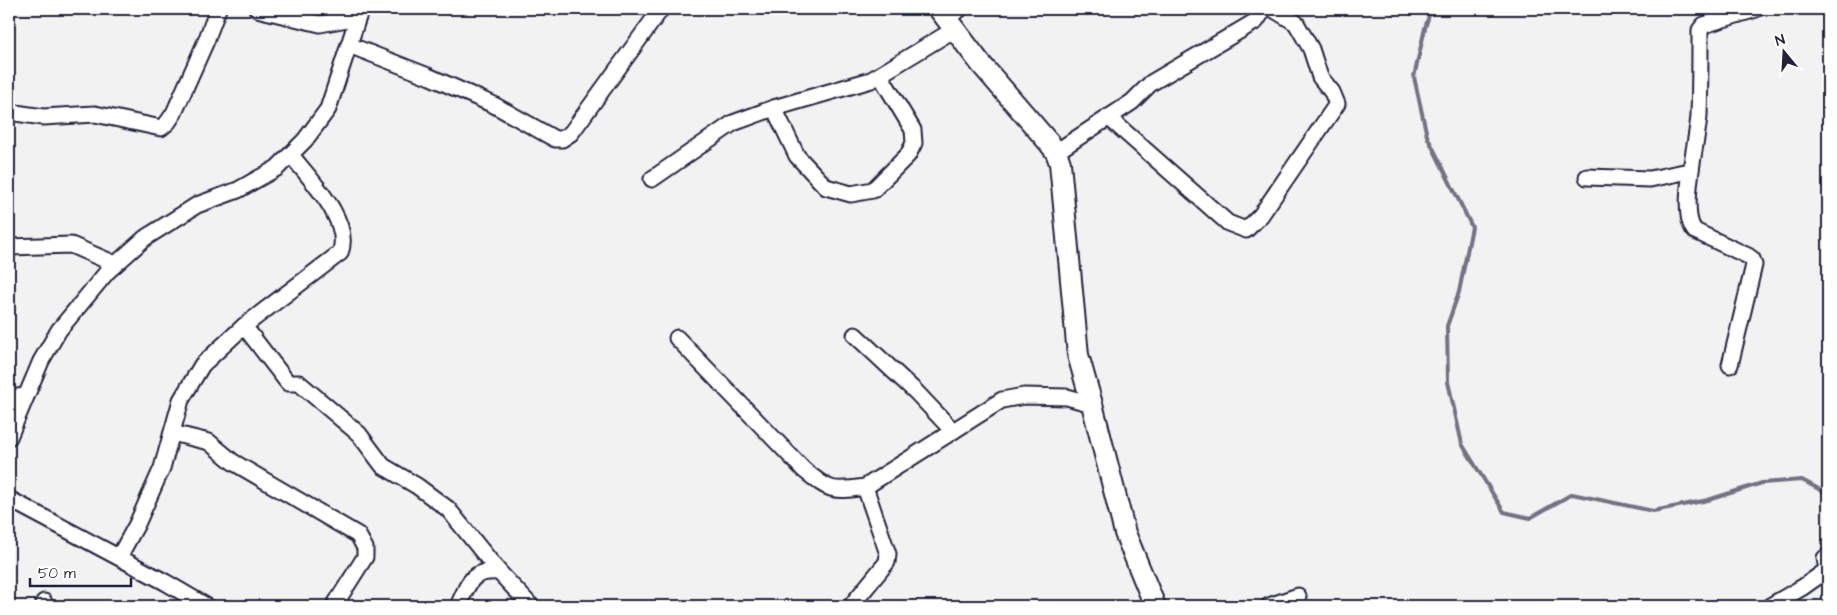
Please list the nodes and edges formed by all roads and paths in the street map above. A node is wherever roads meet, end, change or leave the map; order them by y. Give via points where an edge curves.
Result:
1 (218, 9) edge
2 (257, 9) edge
3 (661, 9) edge
4 (1264, 9) edge
5 (1273, 9) edge
6 (1756, 9) edge
7 (358, 13) edge
8 (950, 16) edge
9 (349, 45) junction
10 (880, 75) junction
11 (774, 108) junction
12 (9, 112) edge
13 (1108, 118) junction
14 (1056, 152) junction
15 (291, 155) junction
16 (1690, 171) junction
17 (1587, 178) dead end
18 (652, 180) dead end
19 (9, 247) edge
20 (115, 264) junction
21 (244, 326) junction
22 (855, 335) dead end
23 (677, 338) dead end
24 (1730, 365) dead end
25 (26, 396) junction
26 (9, 398) edge
27 (1092, 404) junction
28 (953, 431) junction
29 (172, 432) junction
30 (9, 437) edge
31 (865, 487) junction
32 (9, 499) edge
33 (119, 557) junction
34 (1825, 558) dead end
35 (499, 572) junction
36 (1298, 596) dead end
37 (206, 606) edge
38 (334, 606) edge
39 (458, 606) edge
40 (531, 606) edge
41 (851, 606) edge
42 (1155, 606) edge
43 (1269, 606) edge
44 (1770, 606) edge

1 - 12 street via 174,113 161,128 95,114 43,117
2 - 7 street via 320,24
3 - 9 street via 571,133 562,139 555,139 494,105
4 - 13 street via 1256,21 1150,83 1132,102
5 - 13 street via 1296,23 1311,49 1320,77 1337,104 1261,215 1246,230 1228,223
6 - 16 street via 1704,25 1700,30 1699,117
7 - 9 street
8 - 10 street
8 - 14 street via 982,64
9 - 15 street via 328,109
10 - 11 street
10 - 11 street via 913,130 914,143 908,155 873,190 851,194 826,187 797,156
11 - 18 street via 733,124
13 - 14 street
14 - 27 street via 1060,163 1078,355
15 - 20 street via 277,168 238,190 197,205 145,238
15 - 21 street via 333,208 344,243 340,252
16 - 17 street via 1650,179
16 - 24 street via 1691,227 1748,256 1754,265
19 - 20 street via 71,246
20 - 25 street via 59,330
21 - 29 street via 202,364 180,400
21 - 35 street via 288,383 299,383 359,434 383,466 448,509
22 - 28 street
23 - 31 street via 804,470 827,488
25 - 26 street
25 - 30 street
27 - 28 street via 1067,396 1024,396 1002,400
27 - 42 street via 1125,533
28 - 31 street
29 - 33 street via 162,468
29 - 38 street via 209,442 232,462 358,535 366,548 365,557
31 - 41 street via 888,554 887,562
32 - 33 street
33 - 37 street
34 - 44 street via 1827,570
35 - 39 street via 484,571 471,579
35 - 40 street
36 - 43 street

